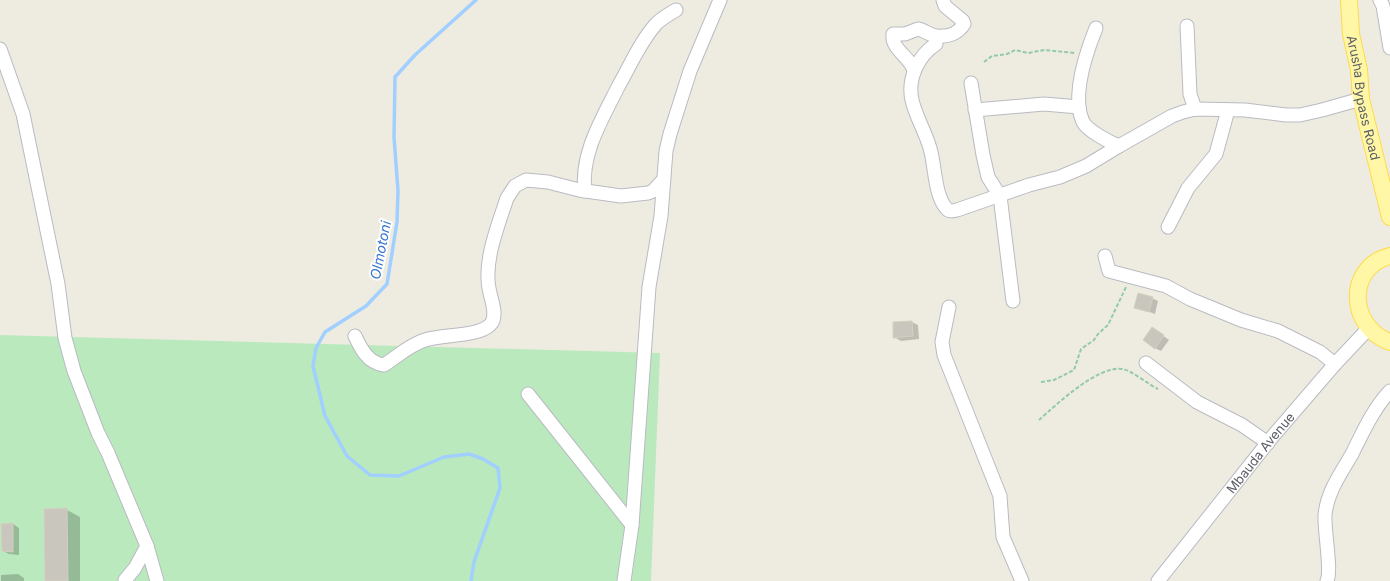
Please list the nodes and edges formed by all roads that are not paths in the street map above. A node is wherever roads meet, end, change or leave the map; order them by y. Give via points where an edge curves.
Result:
1 (720, 0) edge
2 (943, 0) edge
3 (1349, 0) edge
4 (1384, 3) edge
5 (676, 10) dead end
6 (1187, 26) dead end
7 (1096, 28) dead end
8 (936, 44) dead end
9 (1390, 48) edge
10 (0, 49) edge
11 (914, 71) junction
12 (971, 83) dead end
13 (1361, 99) junction
14 (1079, 107) junction
15 (1195, 109) junction
16 (975, 110) junction
17 (1228, 110) junction
18 (1119, 146) junction
19 (663, 180) junction
20 (585, 191) junction
21 (1000, 196) junction
22 (1390, 217) edge
23 (1168, 227) dead end
24 (1390, 245) edge
25 (1105, 256) dead end
26 (1386, 258) edge
27 (1013, 301) dead end
28 (949, 307) dead end
29 (1368, 329) junction
30 (355, 336) dead end
31 (1390, 342) edge
32 (1146, 363) dead end
33 (1335, 364) junction
34 (1390, 392) edge
35 (528, 394) dead end
36 (1268, 443) junction
37 (632, 525) junction
38 (147, 546) junction
39 (125, 580) dead end
40 (1160, 580) edge
41 (157, 581) edge
42 (624, 581) edge
43 (1022, 581) edge
44 (1327, 581) edge

1 - 19 street via 676,112 668,140
2 - 11 street via 945,6 963,21 964,24 959,30 949,36 935,36 918,29 905,34 894,34 895,45 910,61
3 - 13 main road, Arusha Bypass Road via 1351,34 1359,70
4 - 9 street
5 - 20 street via 657,23 645,38 605,111 584,172
6 - 15 street via 1189,89
7 - 14 street via 1085,57
8 - 11 street via 926,52
10 - 38 street via 23,114 58,284 65,338 74,371
11 - 21 street via 912,100 931,152 945,208 957,210
12 - 16 street
13 - 17 street via 1300,115
13 - 22 main road, Arusha Bypass Road
14 - 16 street via 1044,104
14 - 18 street via 1084,124 1105,140
15 - 17 street
15 - 18 street via 1172,116
16 - 21 street via 988,177
17 - 23 street via 1216,154 1188,188
18 - 21 street via 1101,158 1060,177
19 - 20 street via 653,191 643,195 621,196
19 - 37 street via 661,216 649,287
20 - 30 street via 538,180 520,182 511,189 487,265 488,287 494,315 493,321 487,327 467,334 438,337 418,343 399,352 384,365 371,361
21 - 27 street
24 - 26 main road
25 - 33 street via 1109,271 1166,286 1240,320 1278,331 1320,352
26 - 29 main road via 1374,264 1364,275 1358,288 1357,303
28 - 43 street via 942,342 944,355 1000,496 1003,537
29 - 31 main road
29 - 33 street, Mbauda Avenue
32 - 36 street via 1197,402 1242,425
33 - 36 street, Mbauda Avenue
34 - 44 street via 1374,411 1329,496 1325,521 1330,573
35 - 37 street
36 - 40 street, Mbauda Avenue
37 - 42 street
38 - 39 street via 138,564
38 - 41 street

